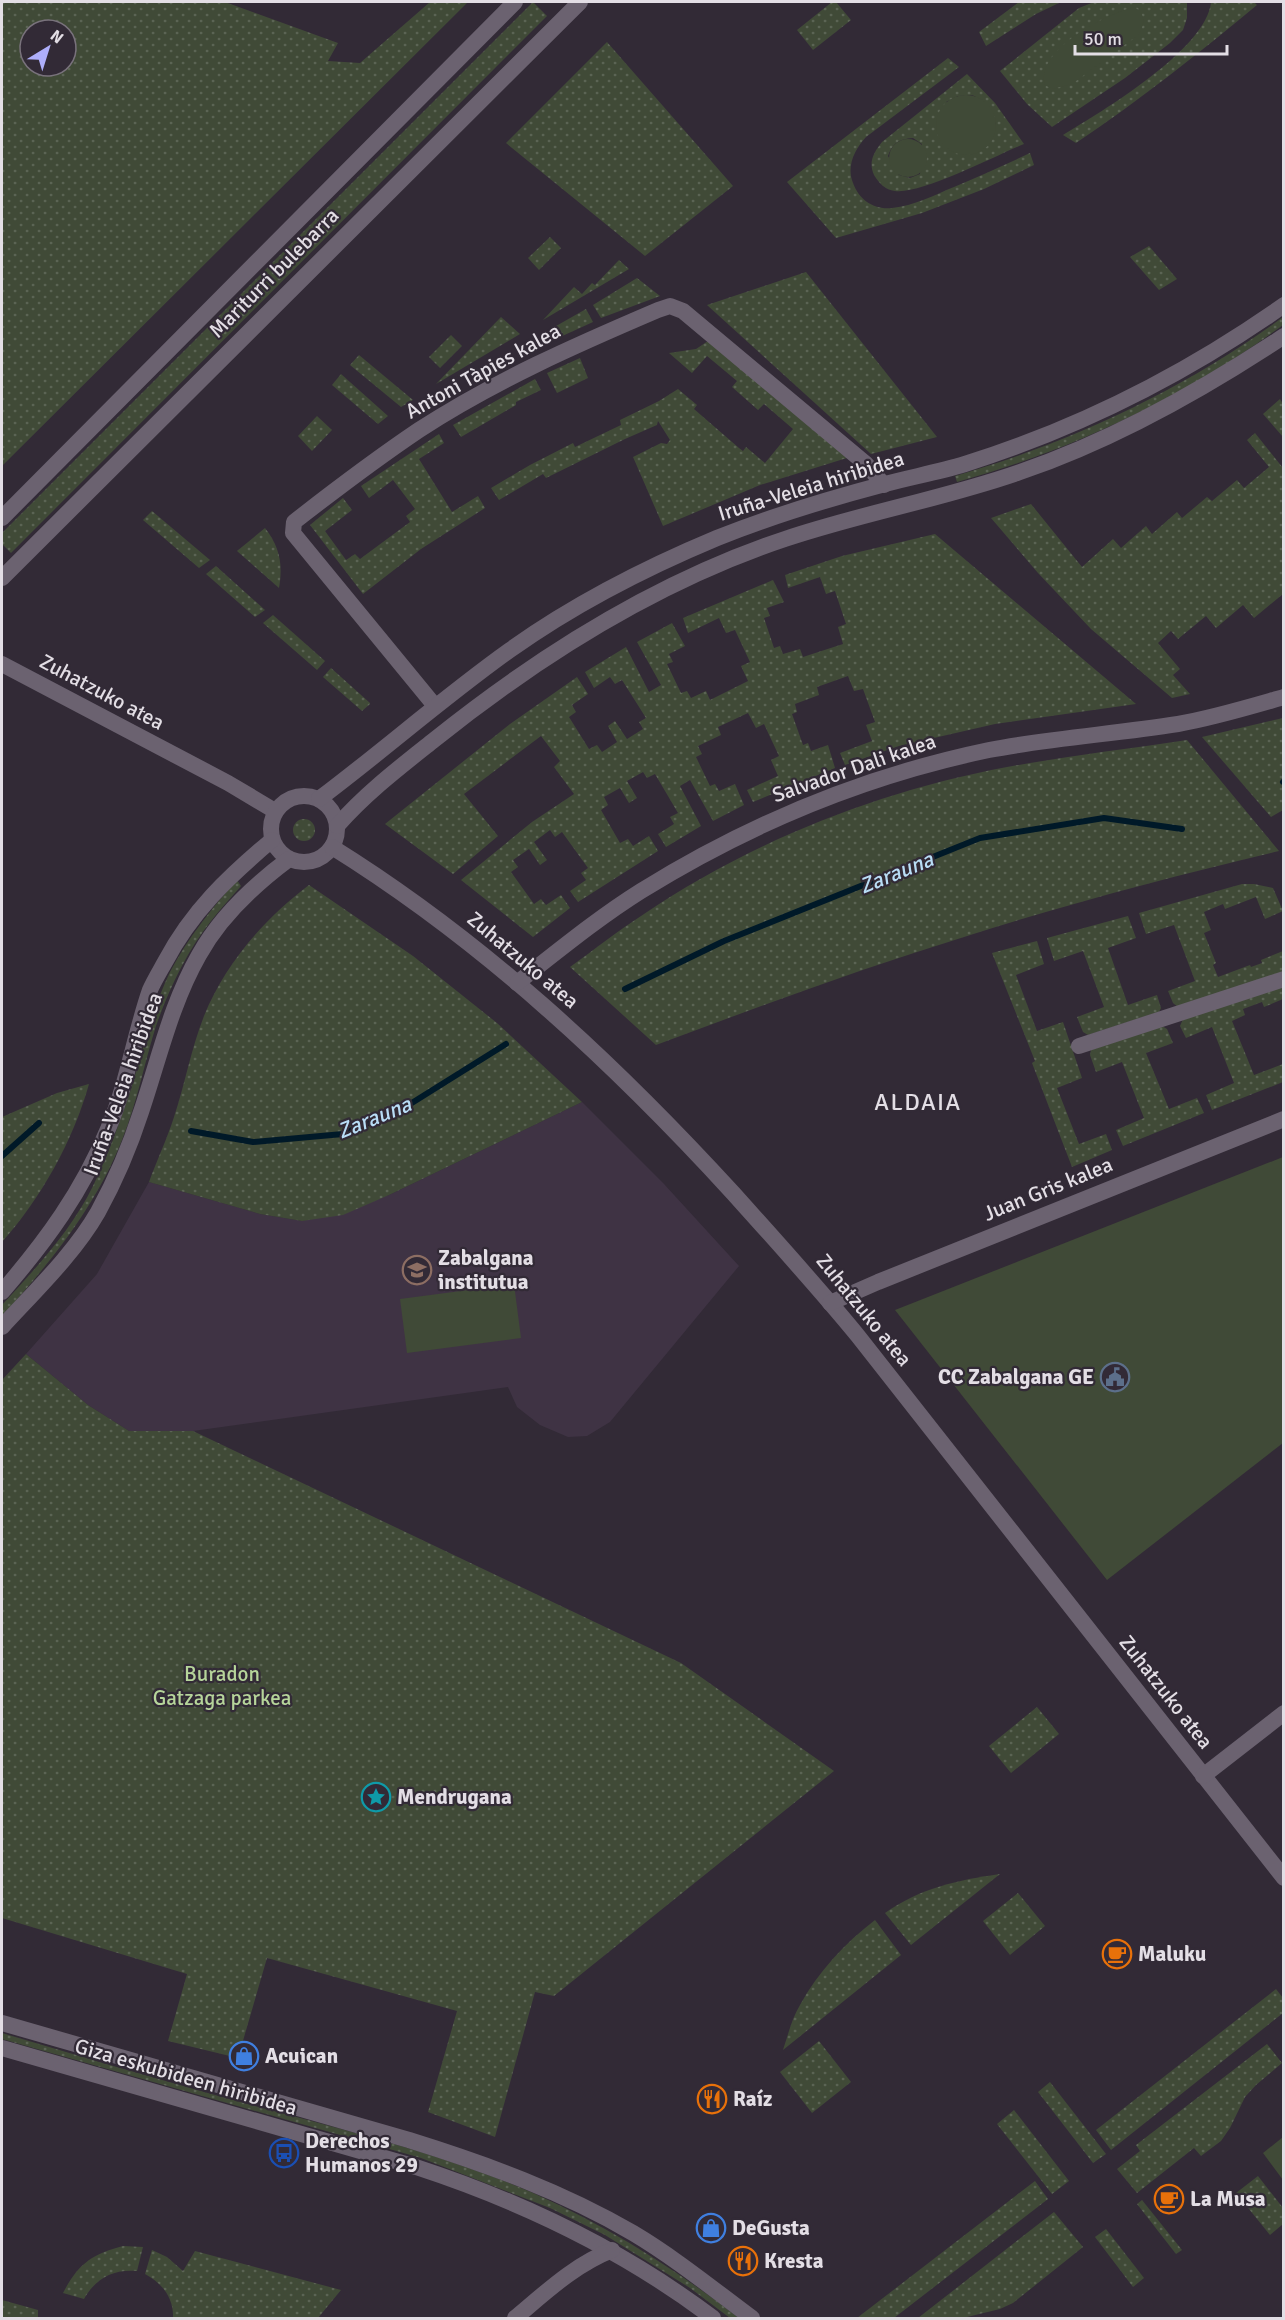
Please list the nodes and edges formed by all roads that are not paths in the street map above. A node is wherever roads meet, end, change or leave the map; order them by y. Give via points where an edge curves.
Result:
1 (515, 2) edge
2 (580, 2) edge
3 (1284, 305) edge
4 (1284, 336) edge
5 (884, 485) junction
6 (2, 518) edge
7 (2, 578) edge
8 (2, 664) edge
9 (1284, 697) edge
10 (435, 706) junction
11 (319, 799) junction
12 (276, 811) junction
13 (337, 826) junction
14 (272, 840) junction
15 (332, 847) junction
16 (288, 859) junction
17 (1284, 980) edge
18 (517, 982) junction
19 (1079, 1046) dead end
20 (1284, 1119) edge
21 (2, 1292) edge
22 (830, 1303) junction
23 (2, 1327) edge
24 (1284, 1713) edge
25 (1203, 1776) junction
26 (1284, 1878) edge
27 (2, 2023) edge
28 (2, 2048) edge
29 (612, 2250) junction
30 (515, 2319) edge
31 (713, 2319) edge
32 (752, 2319) edge

1 - 6 street, Mariturri bulebarra
2 - 7 street, Mariturri bulebarra
3 - 5 street, Iruña-Veleia hiribidea via 1193,365 1101,412 971,462
4 - 13 street, Iruña-Veleia hiribidea via 1150,417 1083,447 1021,472 785,539 714,566 617,614 558,649 466,714 359,801
5 - 10 street, Iruña-Veleia hiribidea via 783,514 640,573 511,649
5 - 10 street, Antoni Tàpies kalea via 866,464 682,310 670,306 502,381 419,430 294,522 293,533
8 - 12 street, Zuhatzuko atea
9 - 18 street, Salvador Dali kalea via 1179,724 990,750 914,768 825,797 759,826 641,891
10 - 11 street, Iruña-Veleia hiribidea
11 - 12 street via 295,797
11 - 13 street via 334,815
12 - 14 street via 271,820
13 - 15 street
14 - 16 street
14 - 21 street, Iruña-Veleia hiribidea via 236,870 180,934 151,989 109,1128 90,1168 66,1211
15 - 16 street via 326,855 308,863
15 - 18 street, Zuhatzuko atea via 446,924
16 - 23 street, Iruña-Veleia hiribidea via 234,908 200,953 162,1041 141,1114 97,1214 55,1269
17 - 19 street
18 - 22 street, Zuhatzuko atea via 661,1115
20 - 22 street, Juan Gris kalea
22 - 25 street, Zuhatzuko atea
24 - 25 street
25 - 26 street, Zuhatzuko atea
27 - 32 street, Giza eskubideen hiribidea via 409,2140 525,2180 633,2233
28 - 29 street, Giza eskubideen hiribidea via 459,2181
29 - 30 street via 593,2257 556,2283
29 - 31 street, Giza eskubideen hiribidea

